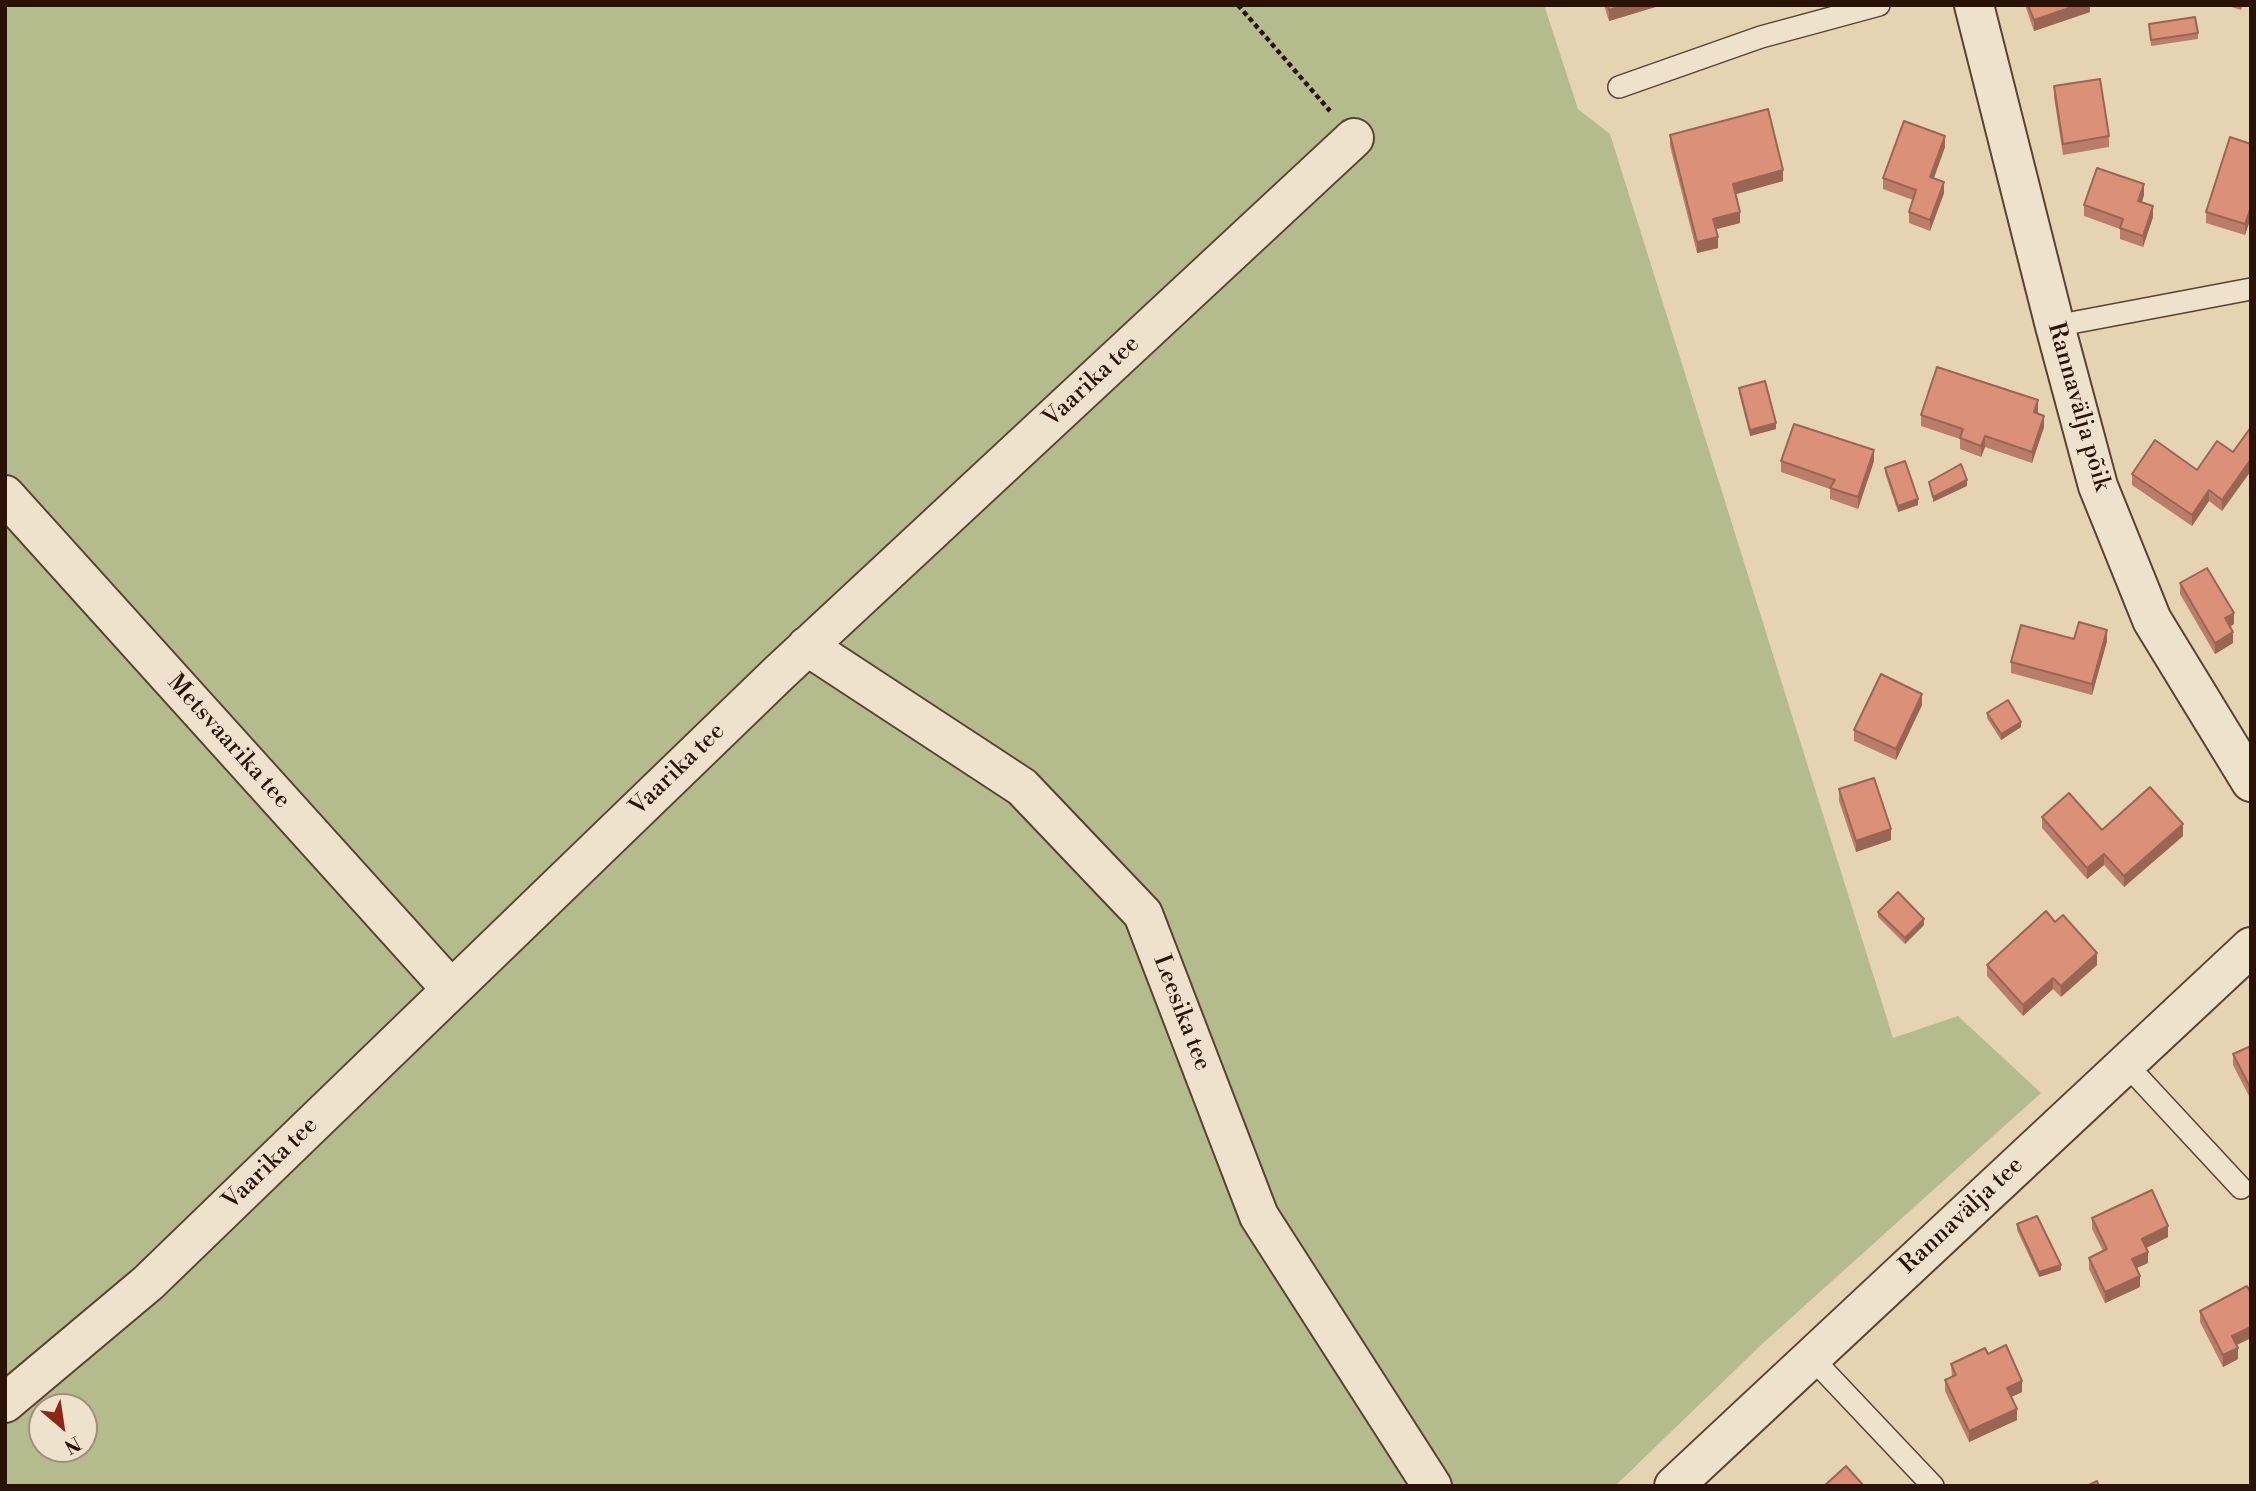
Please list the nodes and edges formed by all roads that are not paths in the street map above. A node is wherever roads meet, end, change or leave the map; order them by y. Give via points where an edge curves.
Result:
1 (1879, 5) edge
2 (1974, 5) edge
3 (1619, 87) dead end
4 (1354, 138) road end
5 (2251, 289) edge
6 (2055, 326) junction
7 (5, 495) edge
8 (807, 646) junction
9 (2251, 782) edge
10 (2251, 947) edge
11 (452, 989) junction
12 (2125, 1063) junction
13 (2241, 1188) dead end
14 (1811, 1357) junction
15 (5, 1403) edge
16 (1432, 1486) edge
17 (1674, 1486) edge
18 (1933, 1486) edge

1 - 3 lane via 1761,37
2 - 6 street, Rannavälja põik
4 - 8 street, Vaarika tee
5 - 6 lane
6 - 9 street, Rannavälja põik via 2098,486 2152,620
7 - 11 street, Metsvaarika tee
8 - 11 street, Vaarika tee
8 - 16 street, Leesika tee via 1022,787 1143,914 1259,1216
10 - 12 street, Rannavälja tee
11 - 15 street, Vaarika tee via 148,1283
12 - 13 lane
12 - 14 street, Rannavälja tee
14 - 17 street, Rannavälja tee
14 - 18 lane

